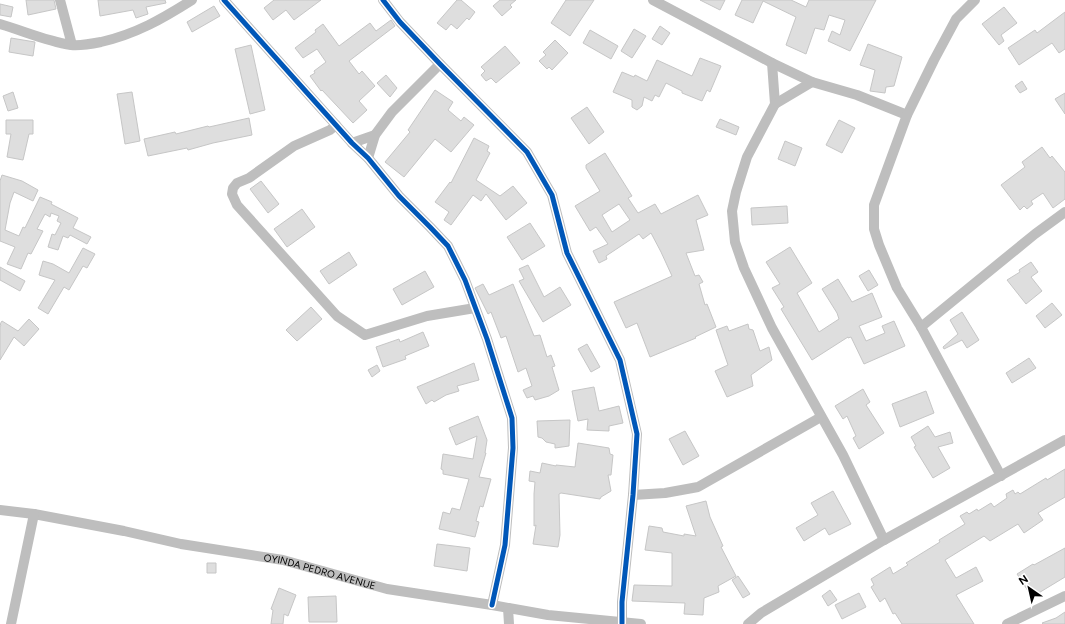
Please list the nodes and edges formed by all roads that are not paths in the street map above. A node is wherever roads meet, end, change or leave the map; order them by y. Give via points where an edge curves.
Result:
1 (60, 0) edge
2 (192, 0) edge
3 (224, 0) edge
4 (383, 0) edge
5 (653, 0) edge
6 (974, 0) edge
7 (0, 24) edge
8 (72, 45) junction
9 (772, 62) junction
10 (440, 64) junction
11 (812, 82) junction
12 (775, 104) junction
13 (907, 115) junction
14 (336, 125) junction
15 (375, 135) junction
16 (352, 143) junction
17 (368, 158) junction
18 (1065, 212) edge
19 (475, 308) junction
20 (921, 327) junction
21 (821, 417) junction
22 (1065, 440) edge
23 (1001, 476) junction
24 (633, 495) junction
25 (0, 510) edge
26 (34, 514) junction
27 (884, 540) junction
28 (1065, 596) edge
29 (492, 605) junction
30 (508, 608) junction
31 (622, 623) junction
32 (11, 624) edge
33 (509, 624) edge
34 (641, 624) edge
35 (748, 624) edge
36 (1007, 624) edge

1 - 8 street
2 - 8 street via 156,22 118,38 86,45
3 - 14 street
4 - 10 street
5 - 9 street
6 - 13 street via 956,20
7 - 8 street
9 - 11 street
9 - 12 street
10 - 15 street via 392,112
10 - 24 street via 527,152 552,195 567,253 620,360 637,434
11 - 12 street
11 - 13 street via 857,95
12 - 21 street via 747,157 736,192 732,211 735,242 744,268 772,328
13 - 20 street via 874,205 874,229 897,288
14 - 16 street
14 - 19 street via 294,146 237,184 232,194 237,205 337,316 365,335 427,316
15 - 16 street
15 - 17 street
16 - 17 street
17 - 19 street via 399,196 448,246 465,280
18 - 20 street
19 - 29 street via 512,418 513,448 505,545
20 - 23 street
21 - 24 street via 698,487
21 - 27 street via 843,455
22 - 23 street
23 - 27 street
24 - 31 street
25 - 26 street, OYINDA PEDRO AVENUE
26 - 29 street, OYINDA PEDRO AVENUE via 181,544 283,560 387,589
26 - 32 street
27 - 35 street via 761,613
28 - 36 street
29 - 30 street, OYINDA PEDRO AVENUE
30 - 31 street, OYINDA PEDRO AVENUE
30 - 33 street
31 - 34 street, OYINDA PEDRO AVENUE

